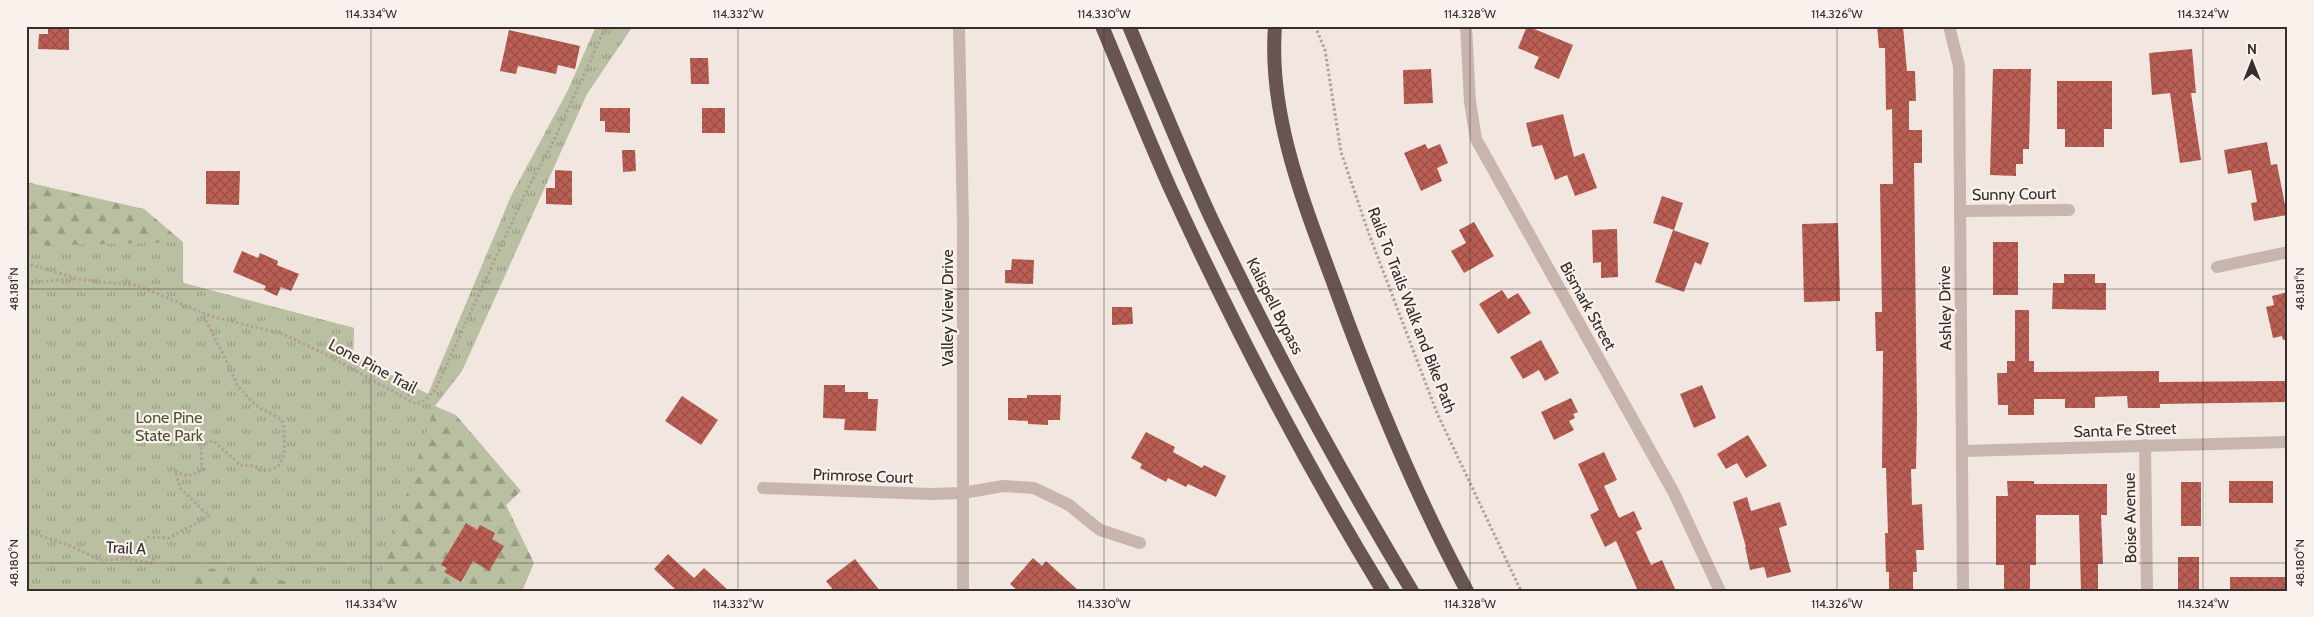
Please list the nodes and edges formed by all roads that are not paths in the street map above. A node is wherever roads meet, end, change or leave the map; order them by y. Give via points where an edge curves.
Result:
1 (958, 26) edge
2 (1102, 26) edge
3 (1129, 26) edge
4 (1275, 26) edge
5 (1466, 26) edge
6 (1949, 26) edge
7 (2069, 210) dead end
8 (1960, 211) junction
9 (2288, 252) edge
10 (2217, 267) dead end
11 (2288, 442) edge
12 (2145, 445) junction
13 (1963, 451) junction
14 (763, 488) dead end
15 (963, 493) junction
16 (1140, 543) dead end
17 (963, 591) edge
18 (1383, 591) edge
19 (1412, 591) edge
20 (1467, 591) edge
21 (1720, 591) edge
22 (1963, 591) edge
23 (2147, 591) edge

1 - 15 street, Valley View Drive via 963,225
2 - 18 highway via 1170,188 1248,350 1318,481
3 - 19 highway, Kalispell Bypass via 1241,280 1327,445
4 - 20 highway via 1280,110 1299,185 1390,430
5 - 21 street, Bismark Street via 1470,102 1476,139 1674,494
6 - 8 street, Ashley Drive via 1959,66
7 - 8 street, Sunny Court
8 - 13 street, Ashley Drive
9 - 10 street
11 - 12 street, Santa Fe Street
12 - 13 street, Santa Fe Street
12 - 23 street, Boise Avenue
13 - 22 street, Ashley Drive
14 - 15 street, Primrose Court
15 - 16 street, Primrose Court via 1003,486 1034,488 1069,505 1100,530
15 - 17 street, Valley View Drive

